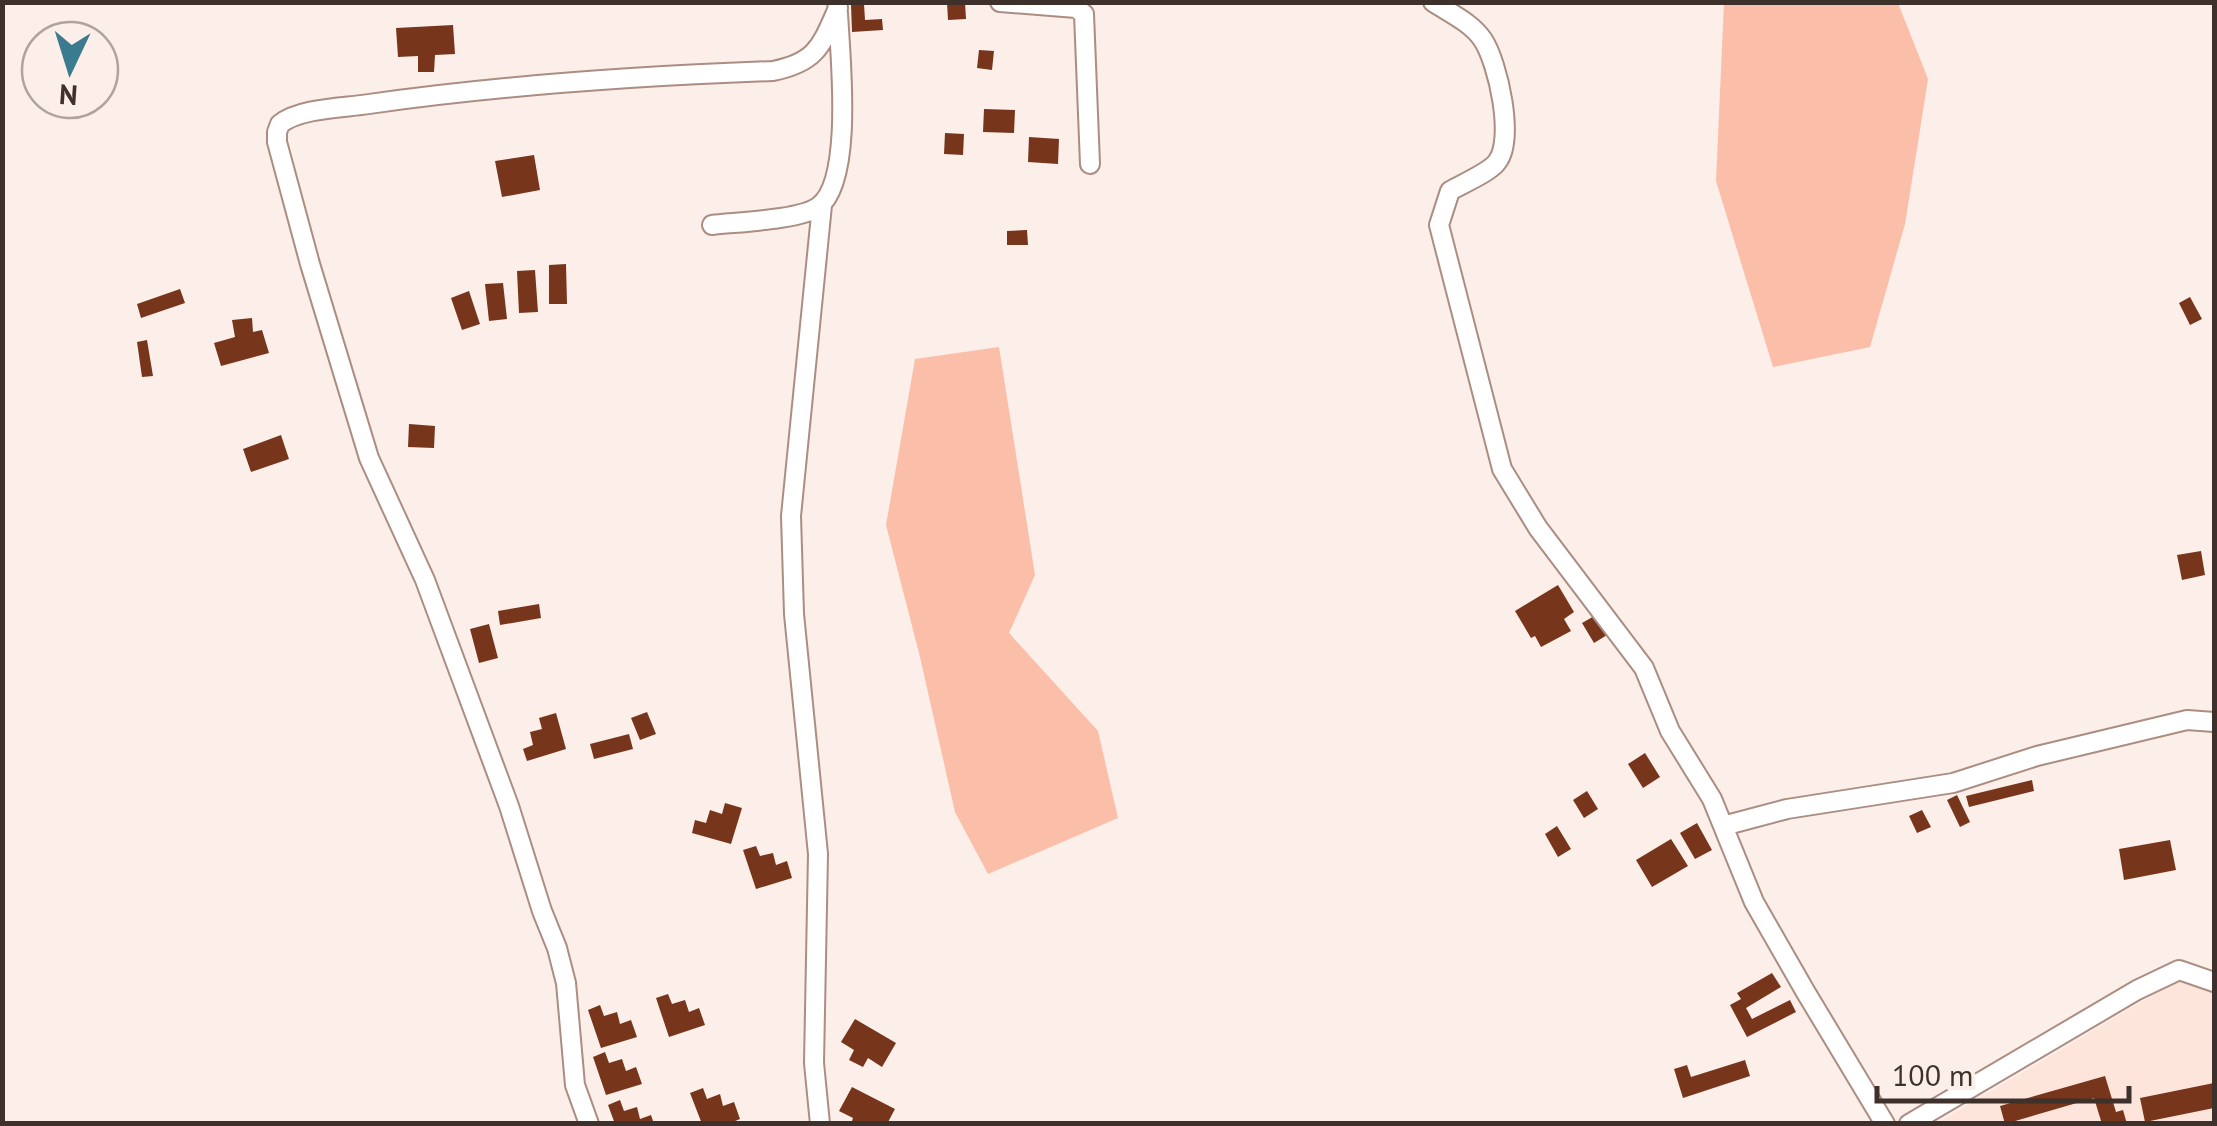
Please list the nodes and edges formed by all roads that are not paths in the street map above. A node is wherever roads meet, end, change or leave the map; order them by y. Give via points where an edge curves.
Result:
1 (1000, 2) edge
2 (1433, 2) edge
3 (838, 5) edge
4 (1090, 164) dead end
5 (822, 205) junction
6 (712, 225) dead end
7 (2214, 722) edge
8 (1723, 826) junction
9 (2214, 982) edge
10 (589, 1124) edge
11 (820, 1124) edge
12 (1885, 1124) edge
13 (1909, 1124) edge

1 - 4 street via 1084,14
2 - 8 street via 1484,41 1499,78 1502,152 1496,164 1450,191 1439,225 1502,470 1644,668
3 - 5 street via 842,142
3 - 10 street via 824,39 797,66 408,99 299,114 277,132 368,458 424,580 557,948 575,1085
5 - 6 street via 784,217
5 - 11 street via 792,516 794,614 818,854 814,1062
7 - 8 street via 2187,720 1953,783 1786,809
8 - 12 street via 1754,902
9 - 13 street via 2174,971

